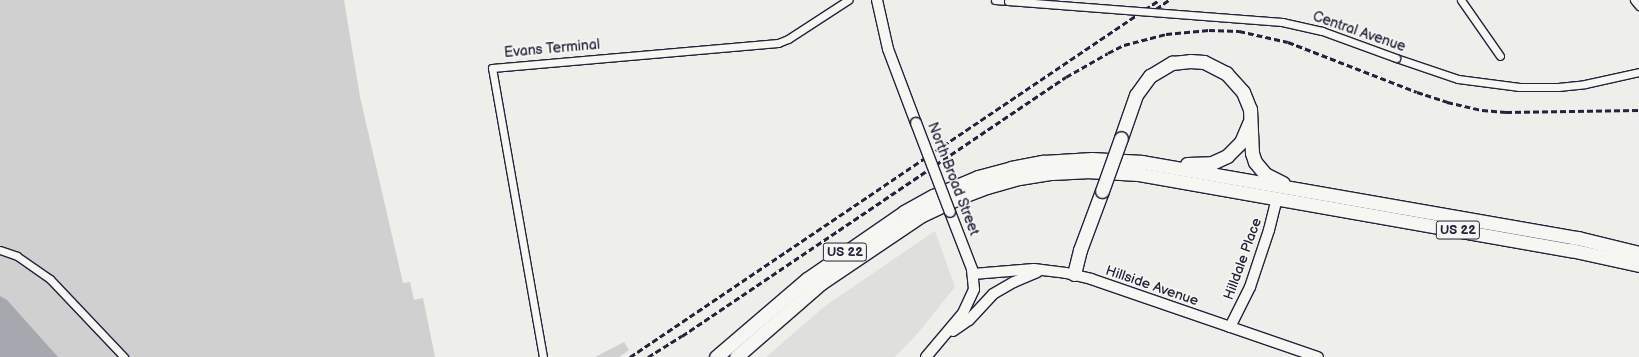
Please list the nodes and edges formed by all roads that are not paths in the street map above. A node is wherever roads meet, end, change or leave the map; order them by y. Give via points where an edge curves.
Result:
1 (848, 0) edge
2 (877, 0) edge
3 (995, 0) edge
4 (1461, 0) edge
5 (1634, 0) edge
6 (1008, 1) edge
7 (1639, 6) edge
8 (1500, 56) dead end
9 (1639, 72) edge
10 (1250, 120) junction
11 (1142, 162) junction
12 (1293, 189) junction
13 (1277, 198) junction
14 (0, 250) edge
15 (1639, 253) edge
16 (1639, 265) edge
17 (1045, 270) junction
18 (973, 274) junction
19 (1074, 274) junction
20 (1230, 327) junction
21 (945, 336) junction
22 (124, 357) edge
23 (543, 357) edge
24 (716, 357) edge
25 (736, 357) edge
26 (927, 357) edge
27 (1318, 357) edge

1 - 23 street, Evans Terminal via 778,43 492,68
2 - 18 main road, North Broad Street, bridge via 888,49
3 - 6 street, Central Avenue
4 - 8 street
5 - 7 street
6 - 9 street, Central Avenue, bridge via 1282,22 1322,31 1458,79 1519,87 1585,84
10 - 11 highway via 1238,146 1217,161 1198,164
10 - 12 highway via 1252,153 1258,167 1265,174
10 - 19 highway, bridge via 1246,97 1230,76 1209,64 1185,61 1167,65 1146,80 1133,101 1080,250
11 - 12 highway, US 22
11 - 24 highway, US 22 via 1097,159 1043,162 992,173 948,190 895,218 807,279
12 - 15 highway, US 22 via 1578,238
13 - 16 highway, US 22 via 1571,250
13 - 20 main road, Hilldale Place via 1250,287
13 - 25 highway, US 22 via 1108,171 1052,173 1003,182 945,203 893,233 821,283
14 - 22 street via 17,256 50,279
17 - 18 main road, Hillside Avenue
17 - 19 main road, Hillside Avenue
17 - 21 main road via 1014,282 993,294 969,320
18 - 21 main road, North Broad Street via 974,289 969,303
19 - 20 main road, Hillside Avenue
20 - 27 main road, Hillside Avenue
21 - 26 main road, North Broad Street

